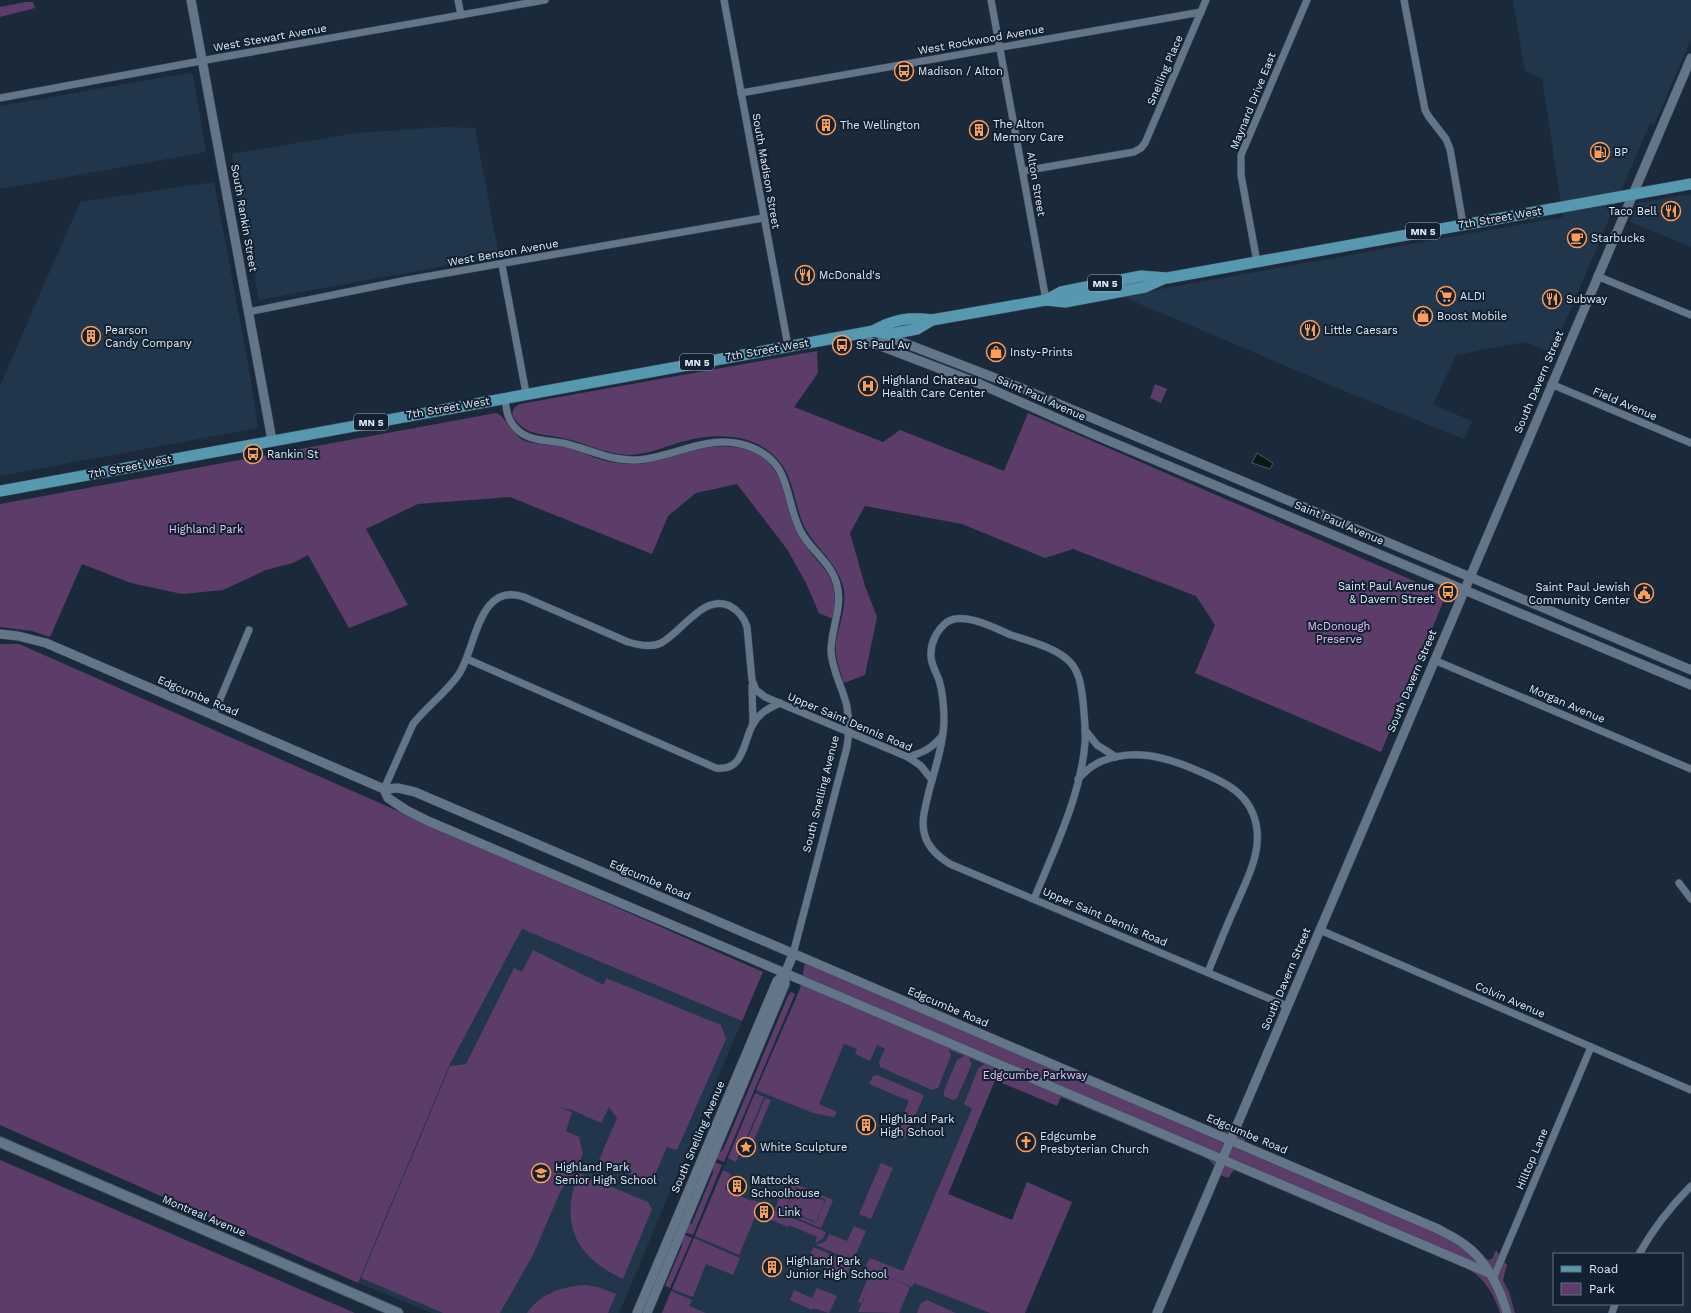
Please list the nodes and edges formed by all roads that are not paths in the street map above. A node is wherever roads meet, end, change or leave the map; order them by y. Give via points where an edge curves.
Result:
1 (191, 0) edge
2 (458, 0) edge
3 (545, 0) edge
4 (724, 0) edge
5 (991, 0) edge
6 (1206, 0) edge
7 (1307, 0) edge
8 (1404, 0) edge
9 (1202, 12) junction
10 (461, 15) junction
11 (1000, 48) junction
12 (1691, 58) edge
13 (202, 62) junction
14 (741, 93) junction
15 (0, 98) edge
16 (1023, 172) junction
17 (1691, 184) edge
18 (1632, 194) junction
19 (763, 218) junction
20 (1463, 224) junction
21 (1257, 262) junction
22 (502, 265) junction
23 (1597, 276) junction
24 (1046, 300) junction
25 (248, 312) junction
26 (1691, 315) edge
27 (857, 334) junction
28 (788, 346) junction
29 (1551, 384) junction
30 (526, 393) junction
31 (505, 397) junction
32 (272, 440) junction
33 (1691, 443) edge
34 (0, 491) edge
35 (1470, 576) junction
36 (1464, 589) junction
37 (248, 630) dead end
38 (0, 634) edge
39 (467, 659) junction
40 (1434, 660) junction
41 (1691, 670) edge
42 (752, 680) junction
43 (1691, 685) edge
44 (780, 703) junction
45 (213, 716) junction
46 (753, 724) junction
47 (1085, 730) junction
48 (848, 732) junction
49 (943, 734) junction
50 (1116, 757) junction
51 (908, 758) junction
52 (1691, 769) edge
53 (1078, 779) junction
54 (932, 780) junction
55 (384, 789) junction
56 (1679, 883) dead end
57 (1034, 899) junction
58 (1691, 899) edge
59 (1320, 930) junction
60 (793, 954) junction
61 (1208, 972) junction
62 (785, 974) junction
63 (1288, 1006) junction
64 (1591, 1046) junction
65 (1691, 1090) edge
66 (1230, 1140) junction
67 (0, 1142) edge
68 (1222, 1160) junction
69 (1691, 1186) edge
70 (1639, 1253) edge
71 (1491, 1276) junction
72 (398, 1313) edge
73 (638, 1313) edge
74 (647, 1313) edge
75 (1157, 1313) edge
76 (1507, 1313) edge

1 - 13 street, South Rankin Street
2 - 10 street
3 - 10 street, West Stewart Avenue
4 - 14 street, South Madison Street
5 - 11 street, Alton Street
6 - 9 street, Snelling Place
7 - 21 street, Maynard Drive East via 1242,155 1241,175
8 - 20 street via 1425,110 1446,138 1450,150
9 - 11 street, West Rockwood Avenue
9 - 16 street, Snelling Place via 1146,143 1141,148 1134,152
10 - 13 street, West Stewart Avenue
11 - 14 street, West Rockwood Avenue
11 - 16 street, Alton Street
12 - 18 street, South Davern Street
13 - 15 street, West Stewart Avenue
13 - 25 street, South Rankin Street
14 - 19 street, South Madison Street
16 - 24 street, Alton Street
17 - 18 main road, 7th Street West / MN 5
18 - 20 main road, 7th Street West / MN 5
18 - 23 street, South Davern Street
19 - 22 street, West Benson Avenue
19 - 28 street, South Madison Street
20 - 21 main road, 7th Street West / MN 5
21 - 24 main road, 7th Street West / MN 5 via 1167,278 1141,276 1061,292
22 - 25 street, West Benson Avenue via 406,280
22 - 30 street
23 - 26 street
23 - 29 street, South Davern Street
24 - 27 main road, 7th Street West / MN 5 via 932,320 917,330 891,334 873,331
25 - 32 street, South Rankin Street
27 - 28 main road, 7th Street West / MN 5
27 - 35 street, Saint Paul Avenue via 894,340 1021,388
27 - 36 street, Saint Paul Avenue via 873,343 980,384
28 - 30 main road, 7th Street West / MN 5
29 - 33 street, Field Avenue
29 - 35 street, South Davern Street
30 - 31 main road, 7th Street West / MN 5
31 - 32 main road, 7th Street West / MN 5
31 - 48 street, South Snelling Avenue via 510,422 521,433 535,439 576,446 604,457 636,460 690,446 726,442 752,448 773,462 786,483 801,532 831,570 837,583 839,604 833,632 832,660 847,708
32 - 34 main road, 7th Street West / MN 5
35 - 36 street, South Davern Street
35 - 41 street, Saint Paul Avenue
36 - 40 street, South Davern Street
36 - 43 street, Saint Paul Avenue
37 - 45 street
38 - 45 street, Edgcumbe Road via 46,643
39 - 42 street via 482,614 491,602 513,594 640,645 660,643 675,634 702,608 716,603 732,608 745,620
39 - 46 street, Upper Saint Dennis Road via 716,768 725,768 739,760
39 - 55 street via 446,690 413,724
40 - 52 street, Morgan Avenue
40 - 59 street, South Davern Street
42 - 44 street via 756,690
42 - 46 street
44 - 46 street, Upper Saint Dennis Road via 761,714
44 - 48 street, Upper Saint Dennis Road
45 - 55 street, Edgcumbe Road
47 - 49 street via 1081,684 1069,661 1057,653 977,621 963,618 948,621 936,633 930,656 942,696
47 - 50 street via 1097,745
47 - 53 street
48 - 51 street, Upper Saint Dennis Road
48 - 60 street, South Snelling Avenue via 847,747
49 - 51 street via 926,751
49 - 54 street
50 - 53 street via 1091,766
50 - 61 street via 1139,755 1164,758 1220,780 1239,793 1254,817 1258,840 1254,862
51 - 54 street, Upper Saint Dennis Road via 921,766
53 - 57 street via 1061,834
54 - 57 street, Upper Saint Dennis Road via 923,820 925,837 934,852 950,864
55 - 60 street, Edgcumbe Road via 398,788 415,792
55 - 62 street, Edgcumbe Road via 388,798 428,821
56 - 58 street
57 - 61 street, Upper Saint Dennis Road
59 - 63 street, South Davern Street
59 - 64 street, Colvin Avenue
60 - 62 street, South Snelling Avenue
60 - 66 street, Edgcumbe Road
61 - 63 street, Upper Saint Dennis Road
62 - 68 street, Edgcumbe Road
62 - 73 street, South Snelling Avenue via 777,981
62 - 74 street, South Snelling Avenue via 785,984
63 - 66 street, South Davern Street
64 - 65 street, Colvin Avenue
64 - 71 street, Hilltop Lane
66 - 68 street, South Davern Street
66 - 71 street, Edgcumbe Road via 1438,1229 1466,1245
67 - 72 main road, Montreal Avenue
68 - 71 street, Edgcumbe Road
68 - 75 street, South Davern Street
69 - 70 street via 1659,1222
71 - 76 street, Edgcumbe Road

